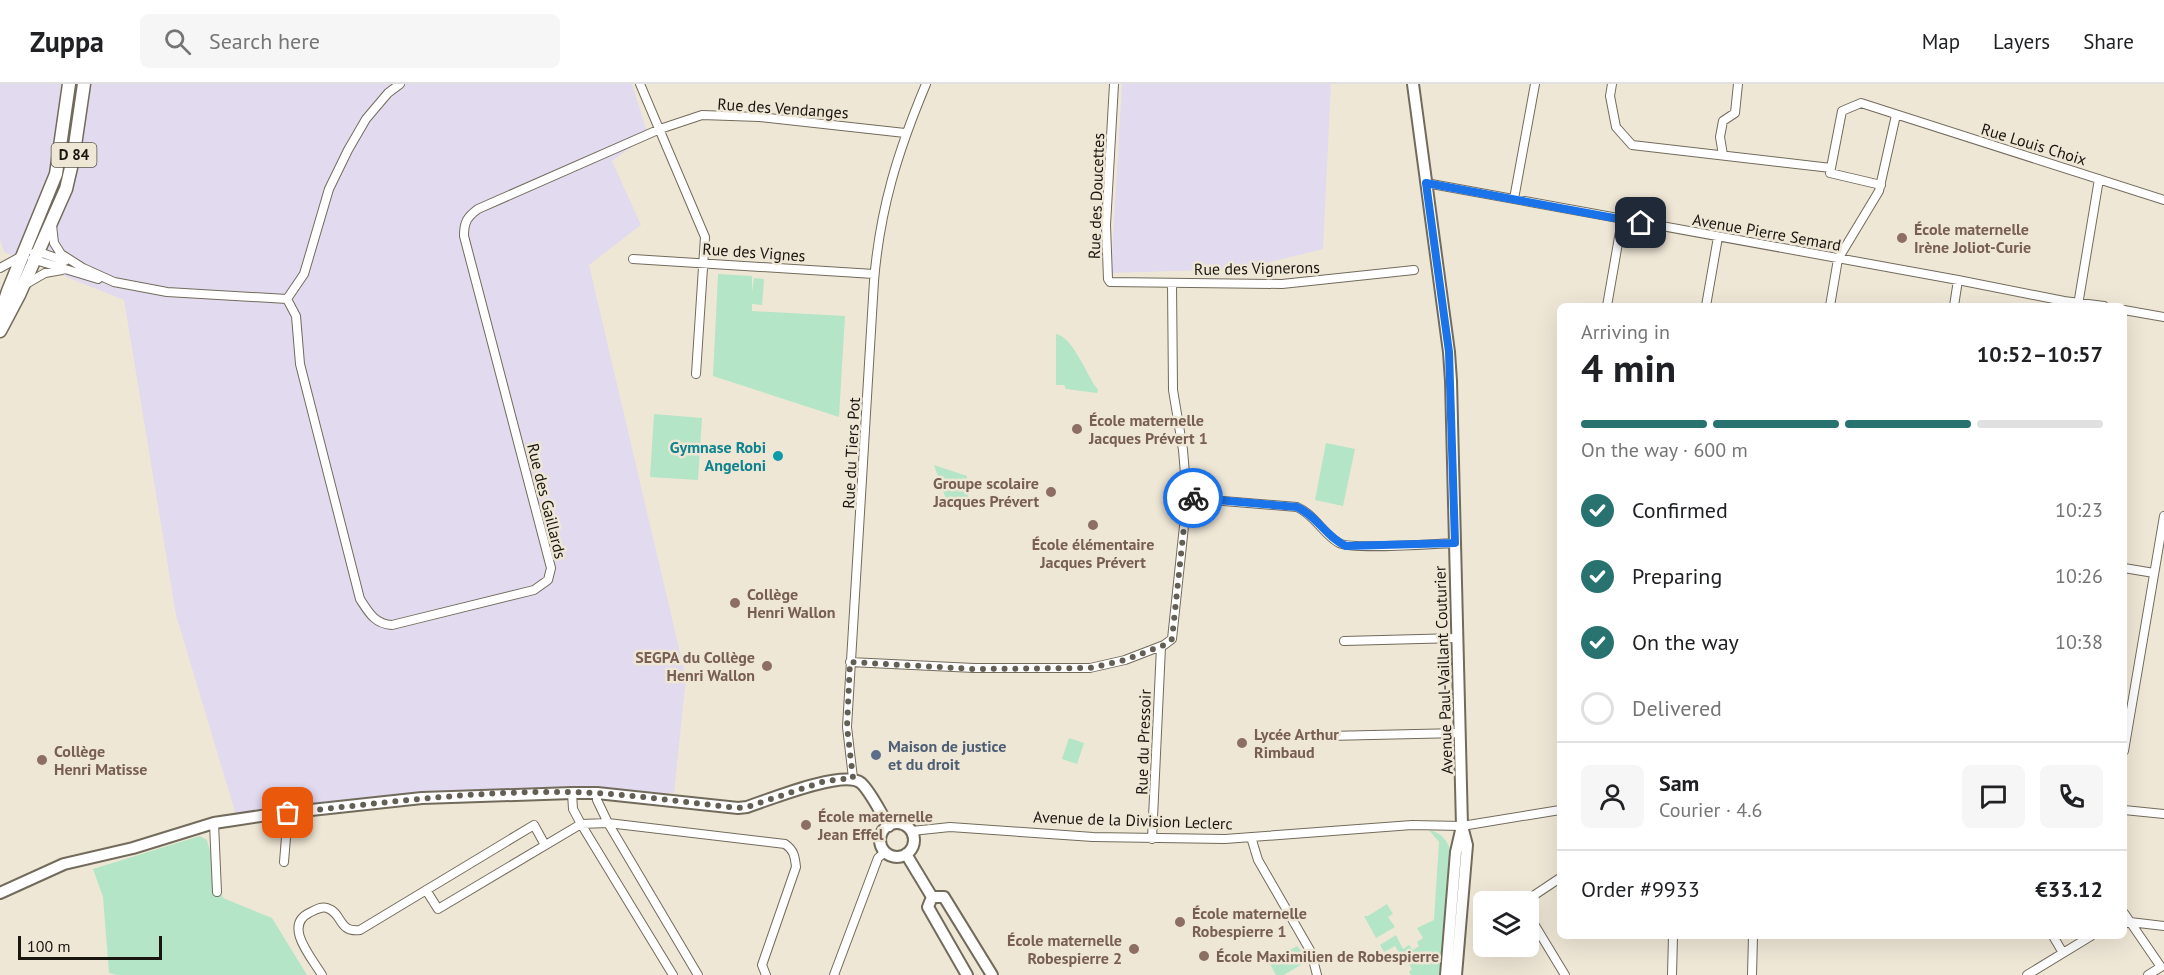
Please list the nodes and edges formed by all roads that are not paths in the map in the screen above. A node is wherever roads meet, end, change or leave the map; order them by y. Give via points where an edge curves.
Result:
1 (69, 84) edge
2 (84, 84) edge
3 (400, 84) edge
4 (640, 84) edge
5 (926, 84) edge
6 (1114, 84) edge
7 (1413, 84) edge
8 (1535, 84) edge
9 (1612, 84) edge
10 (1738, 84) edge
11 (1896, 116) junction
12 (660, 129) junction
13 (905, 132) junction
14 (1723, 156) junction
15 (1831, 168) junction
16 (2099, 179) junction
17 (1426, 183) junction
18 (1881, 185) junction
19 (1514, 199) junction
20 (2164, 200) edge
21 (1622, 220) junction
22 (52, 223) junction
23 (1718, 237) junction
24 (32, 256) junction
25 (633, 259) dead end
26 (1838, 259) junction
27 (704, 263) junction
28 (0, 268) edge
29 (83, 268) junction
30 (66, 270) junction
31 (1414, 270) dead end
32 (874, 274) junction
33 (1958, 280) junction
34 (114, 282) junction
35 (1173, 283) junction
36 (22, 287) junction
37 (288, 299) junction
38 (1608, 303) edge
39 (1707, 303) edge
40 (1831, 303) edge
41 (1954, 303) edge
42 (2073, 303) edge
43 (2078, 303) edge
44 (2127, 311) edge
45 (0, 316) edge
46 (2164, 318) edge
47 (0, 331) edge
48 (696, 374) dead end
49 (1187, 498) junction
50 (2164, 516) edge
51 (1455, 543) junction
52 (2127, 568) edge
53 (2154, 573) junction
54 (1458, 638) junction
55 (1344, 641) dead end
56 (1161, 647) junction
57 (850, 662) junction
58 (1460, 733) junction
59 (2127, 733) edge
60 (1328, 736) dead end
61 (853, 778) junction
62 (572, 793) junction
63 (597, 793) junction
64 (1557, 810) edge
65 (2127, 810) edge
66 (288, 813) junction
67 (2164, 814) edge
68 (214, 823) junction
69 (608, 823) junction
70 (581, 824) junction
71 (889, 826) junction
72 (1462, 826) junction
73 (912, 831) junction
74 (1251, 837) junction
75 (1152, 839) junction
76 (545, 845) junction
77 (885, 852) junction
78 (906, 854) junction
79 (284, 862) dead end
80 (1557, 880) edge
81 (426, 890) junction
82 (217, 892) dead end
83 (1539, 892) edge
84 (0, 893) edge
85 (932, 897) junction
86 (2127, 923) edge
87 (2164, 926) edge
88 (1539, 932) edge
89 (1673, 939) edge
90 (1753, 939) edge
91 (2055, 939) edge
92 (2086, 939) edge
93 (2063, 953) junction
94 (2163, 969) edge
95 (322, 975) edge
96 (673, 975) edge
97 (698, 975) edge
98 (766, 975) edge
99 (834, 975) edge
100 (967, 975) edge
101 (992, 975) edge
102 (1317, 975) edge
103 (1446, 975) edge
104 (1456, 975) edge
105 (1565, 975) edge
106 (1672, 975) edge
107 (1752, 975) edge
108 (2027, 975) edge
109 (2148, 975) edge

1 - 24 main road, D 84 via 56,174
2 - 22 main road, D 84 via 70,178
3 - 37 street via 366,120 348,150 329,189 304,274
4 - 12 street
5 - 13 street, Rue du Tiers Pot
6 - 35 street, Rue des Doucettes via 1108,279
7 - 17 street, Avenue Paul-Vaillant Couturier
8 - 19 street
9 - 14 street via 1610,96 1616,127 1632,145
10 - 14 street via 1735,113 1723,121
11 - 15 street, Rue Louis Choix via 1861,103 1842,111
11 - 16 street, Rue Louis Choix
11 - 18 street
12 - 13 street, Rue des Vendanges via 702,115
12 - 27 street via 705,237
12 - 37 street, Rue des Gaillards via 478,208 464,225 551,568 548,580 534,590 392,625 374,620 360,599 300,364 296,316
13 - 32 street, Rue du Tiers Pot via 882,215
14 - 15 street
15 - 18 street via 1830,173
16 - 20 street, Rue Louis Choix
16 - 43 street
17 - 19 street, Avenue Pierre Semard
17 - 51 street, Avenue Paul-Vaillant Couturier via 1449,352
18 - 26 street
19 - 21 street, Avenue Pierre Semard
21 - 23 street, Avenue Pierre Semard
21 - 38 street
22 - 24 main road, D 84
22 - 29 street via 58,250
23 - 26 street, Avenue Pierre Semard
23 - 39 street
24 - 28 street
24 - 29 street
24 - 30 street
24 - 36 main road, D 84
24 - 45 main road, D 84
25 - 27 street, Rue des Vignes
26 - 33 street, Avenue Pierre Semard
26 - 40 street
27 - 32 street, Rue des Vignes
27 - 48 street
29 - 34 street
30 - 34 street
30 - 36 street via 45,273
31 - 35 street, Rue des Vignerons via 1294,283
32 - 57 street, Rue du Tiers Pot
33 - 41 street
33 - 42 street, Avenue Pierre Semard
34 - 37 street via 166,292
35 - 49 street via 1173,390
36 - 47 main road, D 84
44 - 46 street
49 - 51 street via 1297,507 1346,546
49 - 56 street via 1172,639
50 - 53 street
51 - 54 street, Avenue Paul-Vaillant Couturier
52 - 53 street
53 - 59 street
54 - 55 street
54 - 58 street, Avenue Paul-Vaillant Couturier
56 - 57 street via 1090,668 974,669
56 - 75 street, Rue du Pressoir
57 - 61 street, Rue du Tiers Pot via 847,727
58 - 60 street
58 - 72 street, Avenue Paul-Vaillant Couturier
61 - 63 street via 825,781 738,808
61 - 71 street via 862,784
62 - 63 street
62 - 66 street via 422,798
62 - 70 street via 573,809
63 - 69 street
64 - 72 street, Avenue de la Division Leclerc
65 - 67 street
66 - 68 street
66 - 79 street
68 - 82 street
68 - 84 street via 64,864
69 - 70 street
69 - 97 street
69 - 98 street via 785,844 791,848 796,867 762,965
70 - 76 street
70 - 96 street
71 - 73 street via 904,825
71 - 77 street via 881,838
72 - 74 street, Avenue de la Division Leclerc via 1412,825
72 - 103 street via 1456,852
72 - 104 street via 1466,856
73 - 75 street, Avenue de la Division Leclerc via 950,827
73 - 78 street via 913,847
74 - 75 street, Avenue de la Division Leclerc
74 - 102 street via 1258,860 1308,945
76 - 81 street via 438,909
76 - 81 street via 534,825
77 - 78 street via 895,857
77 - 99 street via 878,858
78 - 85 street
80 - 83 street
81 - 95 street via 360,930 345,927 327,908 302,916 297,924 298,934
85 - 100 street via 927,907
85 - 101 street via 944,897
86 - 87 street
86 - 94 street
88 - 105 street
89 - 106 street
90 - 107 street
91 - 93 street
92 - 93 street
93 - 108 street
94 - 109 street

